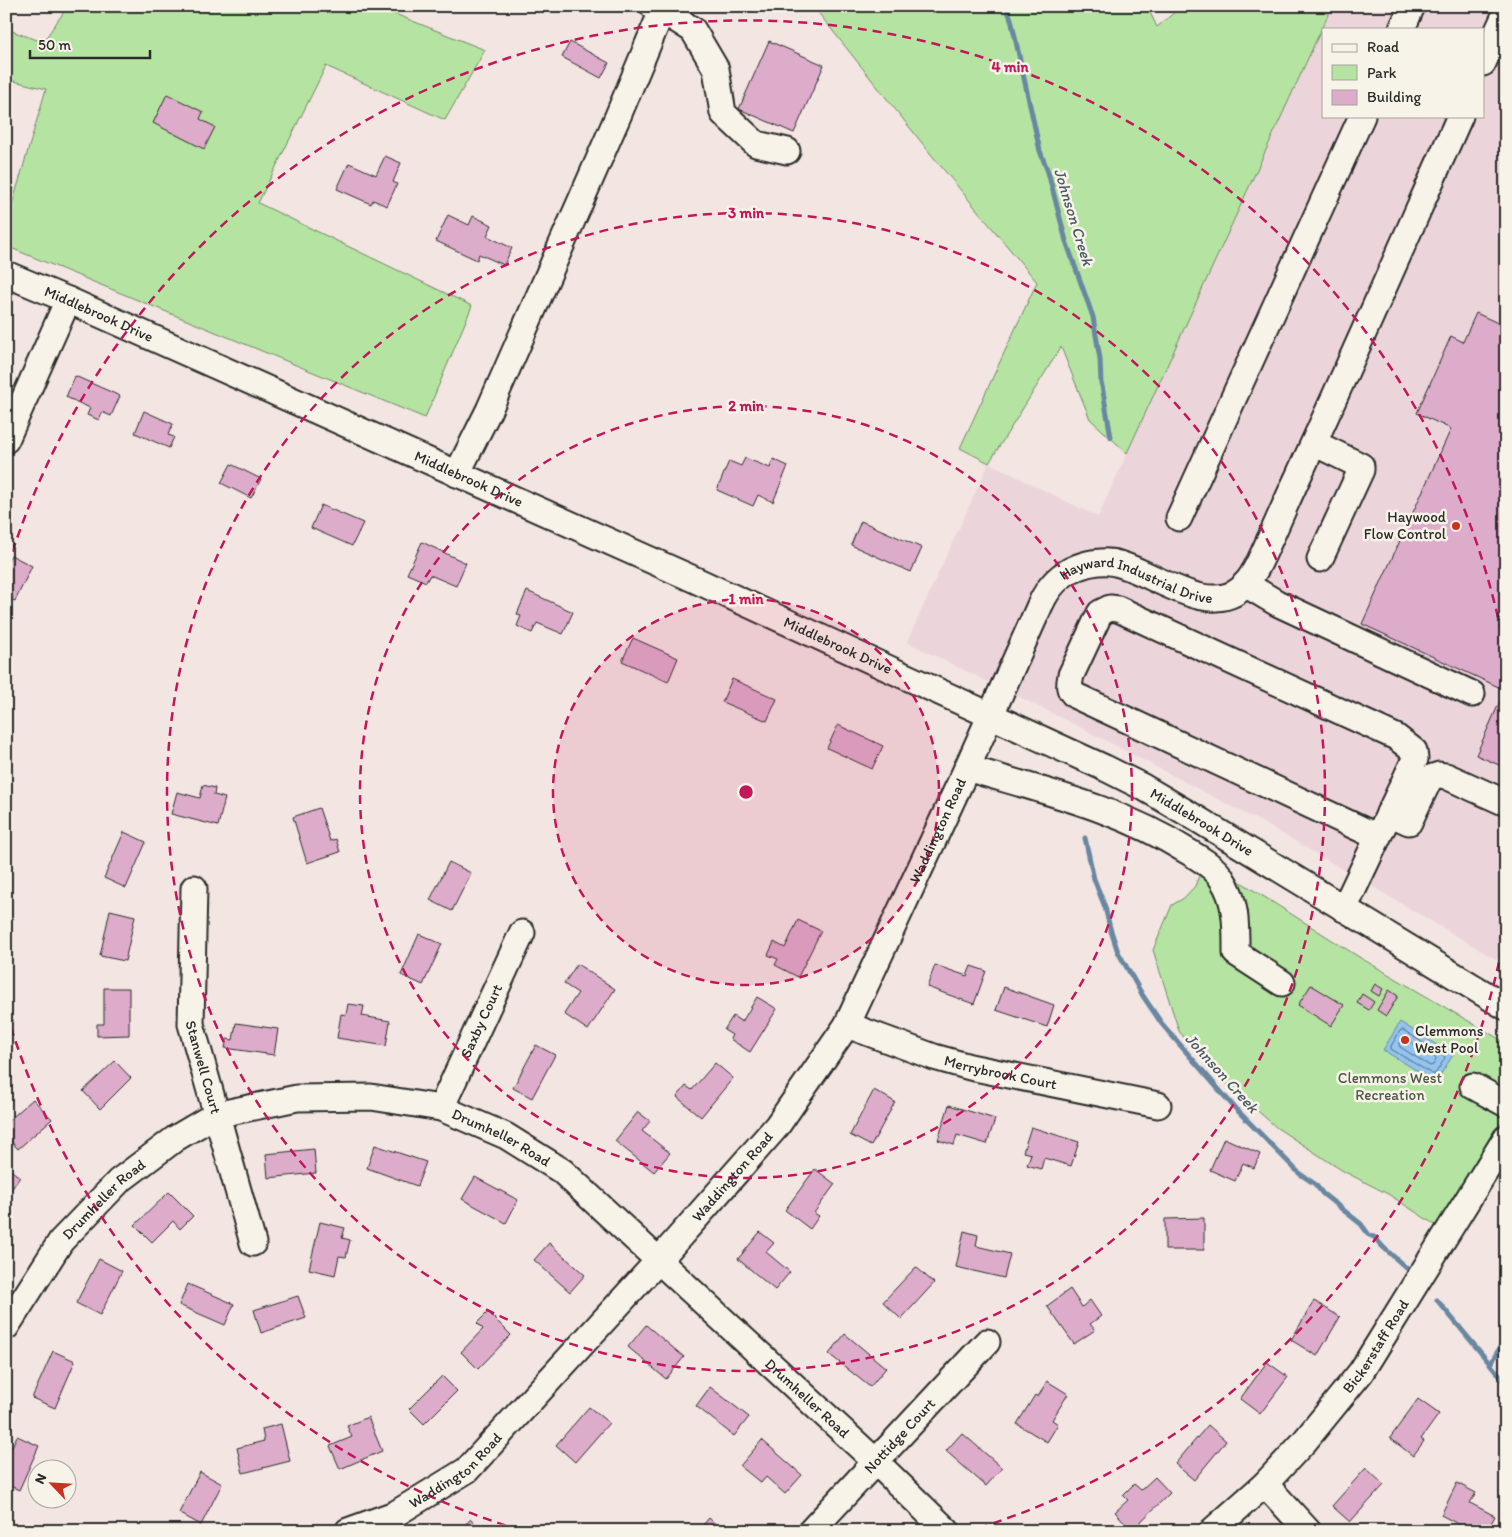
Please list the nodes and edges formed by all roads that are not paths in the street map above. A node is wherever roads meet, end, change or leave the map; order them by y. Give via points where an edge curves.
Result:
1 (1412, 6) edge
2 (660, 8) edge
3 (1506, 13) edge
4 (1402, 28) edge
5 (1484, 61) edge
6 (1361, 118) edge
7 (1459, 118) edge
8 (787, 151) dead end
9 (6, 274) edge
10 (68, 300) junction
11 (6, 440) edge
12 (1314, 443) junction
13 (457, 474) junction
14 (1179, 518) dead end
15 (1320, 559) dead end
16 (1245, 584) junction
17 (1472, 694) dead end
18 (990, 716) junction
19 (967, 768) junction
20 (1506, 803) edge
21 (1389, 812) junction
22 (1378, 836) junction
23 (194, 888) dead end
24 (1344, 909) junction
25 (522, 934) dead end
26 (1282, 983) dead end
27 (1506, 1007) edge
28 (847, 1025) junction
29 (1473, 1086) dead end
30 (1506, 1104) edge
31 (1158, 1105) dead end
32 (441, 1108) junction
33 (215, 1115) junction
34 (1506, 1138) edge
35 (253, 1243) dead end
36 (659, 1260) junction
37 (6, 1327) edge
38 (987, 1342) dead end
39 (875, 1461) junction
40 (1265, 1484) junction
41 (348, 1531) edge
42 (811, 1531) edge
43 (947, 1531) edge
44 (1212, 1531) edge
45 (1308, 1531) edge

1 - 4 street
2 - 8 street via 693,30 716,69 723,113 756,144
2 - 13 street via 489,410
3 - 5 street
6 - 14 street
7 - 12 street
9 - 10 street, Middlebrook Drive
10 - 11 street
10 - 13 street, Middlebrook Drive
12 - 15 street via 1361,466
12 - 16 street via 1259,562
13 - 18 street, Middlebrook Drive
16 - 17 street via 1277,603
16 - 18 street, Hayward Industrial Drive via 1233,594 1211,599 1196,597 1115,563 1091,564 1070,570 1046,593
18 - 19 street, Waddington Road
18 - 24 street, Middlebrook Drive via 1143,788
19 - 26 street via 1098,807 1154,832 1195,856 1221,877 1230,894 1235,915 1236,953
19 - 28 street, Waddington Road
20 - 21 street via 1439,775 1430,778 1409,822
21 - 22 street
21 - 22 street via 1415,759 1414,751 1402,741 1118,609 1110,608 1100,613 1071,675 1070,691 1076,696
22 - 24 street
23 - 33 street, Stanwell Court via 191,1024
24 - 27 street, Middlebrook Drive
25 - 32 street, Saxby Court
28 - 31 street, Merrybrook Court via 970,1067
28 - 36 street, Waddington Road via 777,1126
29 - 30 street
32 - 33 street, Drumheller Road via 371,1097 297,1098
32 - 36 street, Drumheller Road via 506,1136 562,1171
33 - 35 street, Stanwell Court
33 - 37 street, Drumheller Road via 176,1138 120,1181 67,1234
34 - 40 street, Bickerstaff Road via 1361,1372
36 - 39 street, Drumheller Road
36 - 41 street, Waddington Road via 467,1470 395,1514
38 - 39 street, Nottidge Court
39 - 42 street, Nottidge Court
39 - 43 street, Drumheller Road
40 - 44 street, Bickerstaff Road
40 - 45 street

